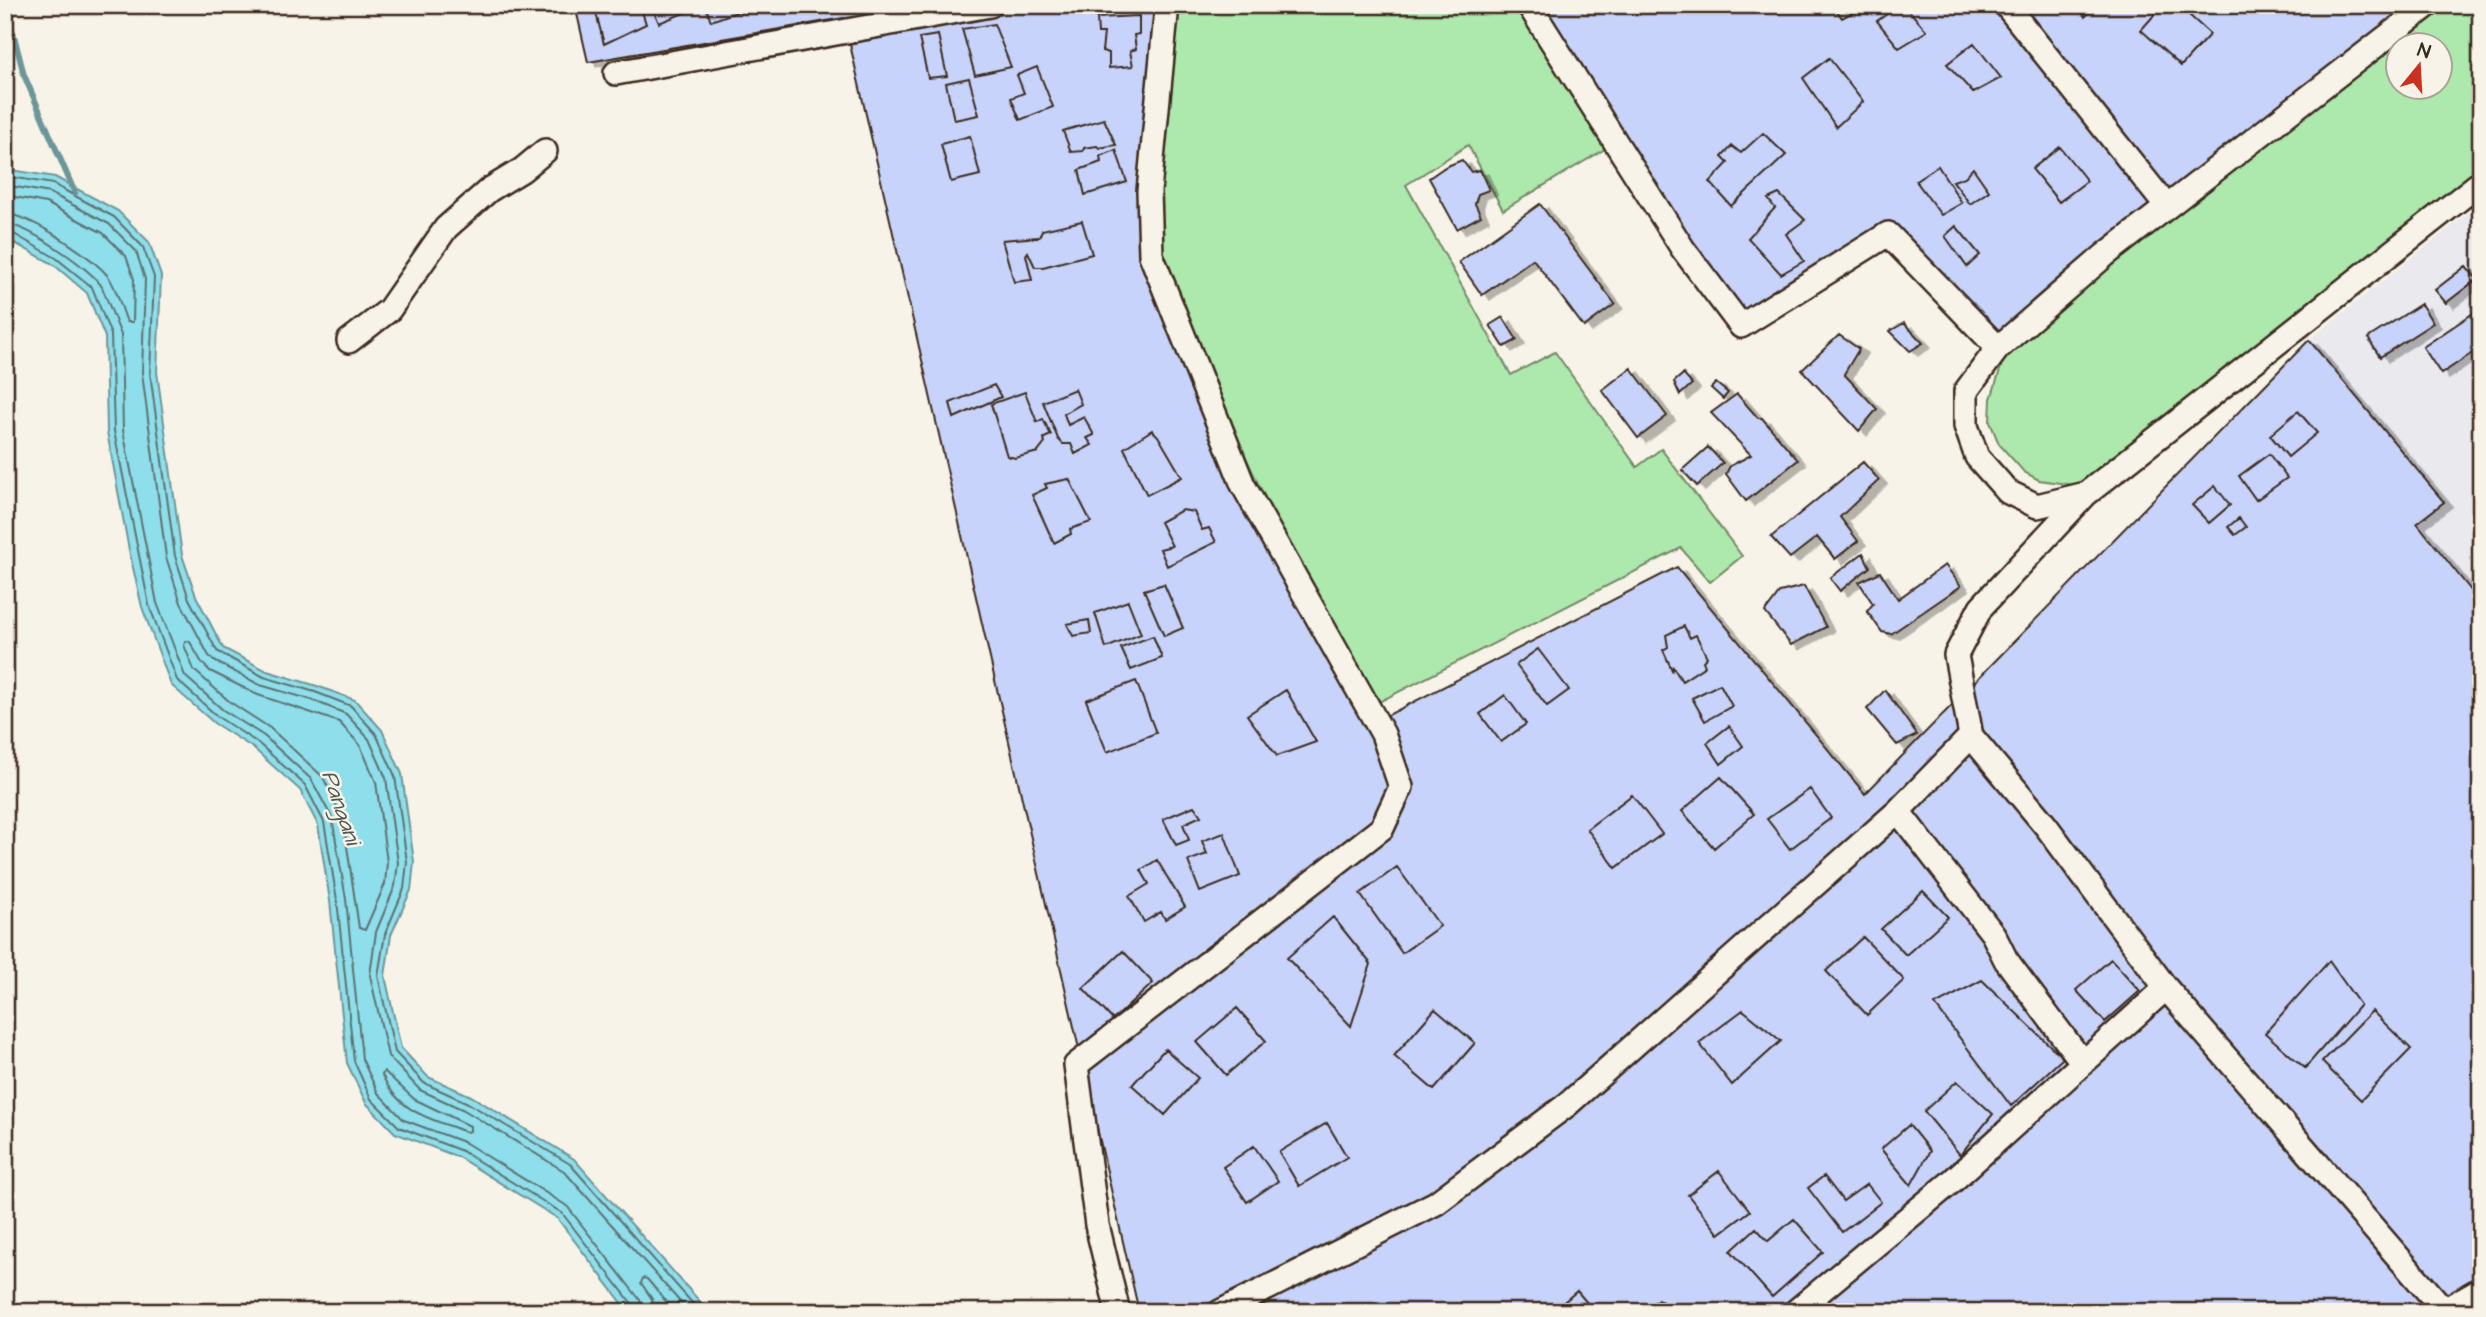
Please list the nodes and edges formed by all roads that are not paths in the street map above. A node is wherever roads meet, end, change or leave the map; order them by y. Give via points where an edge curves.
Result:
1 (990, 5) edge
2 (1167, 5) edge
3 (1530, 5) edge
4 (2006, 5) edge
5 (2428, 5) edge
6 (616, 74) dead end
7 (545, 151) dead end
8 (2481, 182) edge
9 (2167, 207) junction
10 (349, 341) dead end
11 (1998, 348) junction
12 (2085, 494) junction
13 (1971, 736) junction
14 (1898, 811) junction
15 (2166, 988) junction
16 (2083, 1063) junction
17 (2481, 1289) edge
18 (2443, 1311) edge
19 (1118, 1312) edge
20 (1220, 1312) edge
21 (1795, 1312) edge

1 - 6 street
2 - 19 street via 1149,191 1151,254 1243,485 1383,734 1401,786 1382,828 1076,1066 1097,1225
3 - 11 street via 1683,249 1741,326 1888,233
4 - 9 street
5 - 9 street
7 - 10 street via 489,190 446,228 389,310
8 - 12 street
9 - 11 street
11 - 12 street via 1966,391 1966,426 1978,457 2008,492 2037,506
12 - 13 street via 1981,607 1956,655
13 - 14 street
13 - 15 street via 2046,826
14 - 16 street via 1993,934 2006,960
14 - 20 street via 1568,1104 1436,1202
15 - 16 street
15 - 18 street
16 - 21 street via 1950,1183
17 - 18 street

